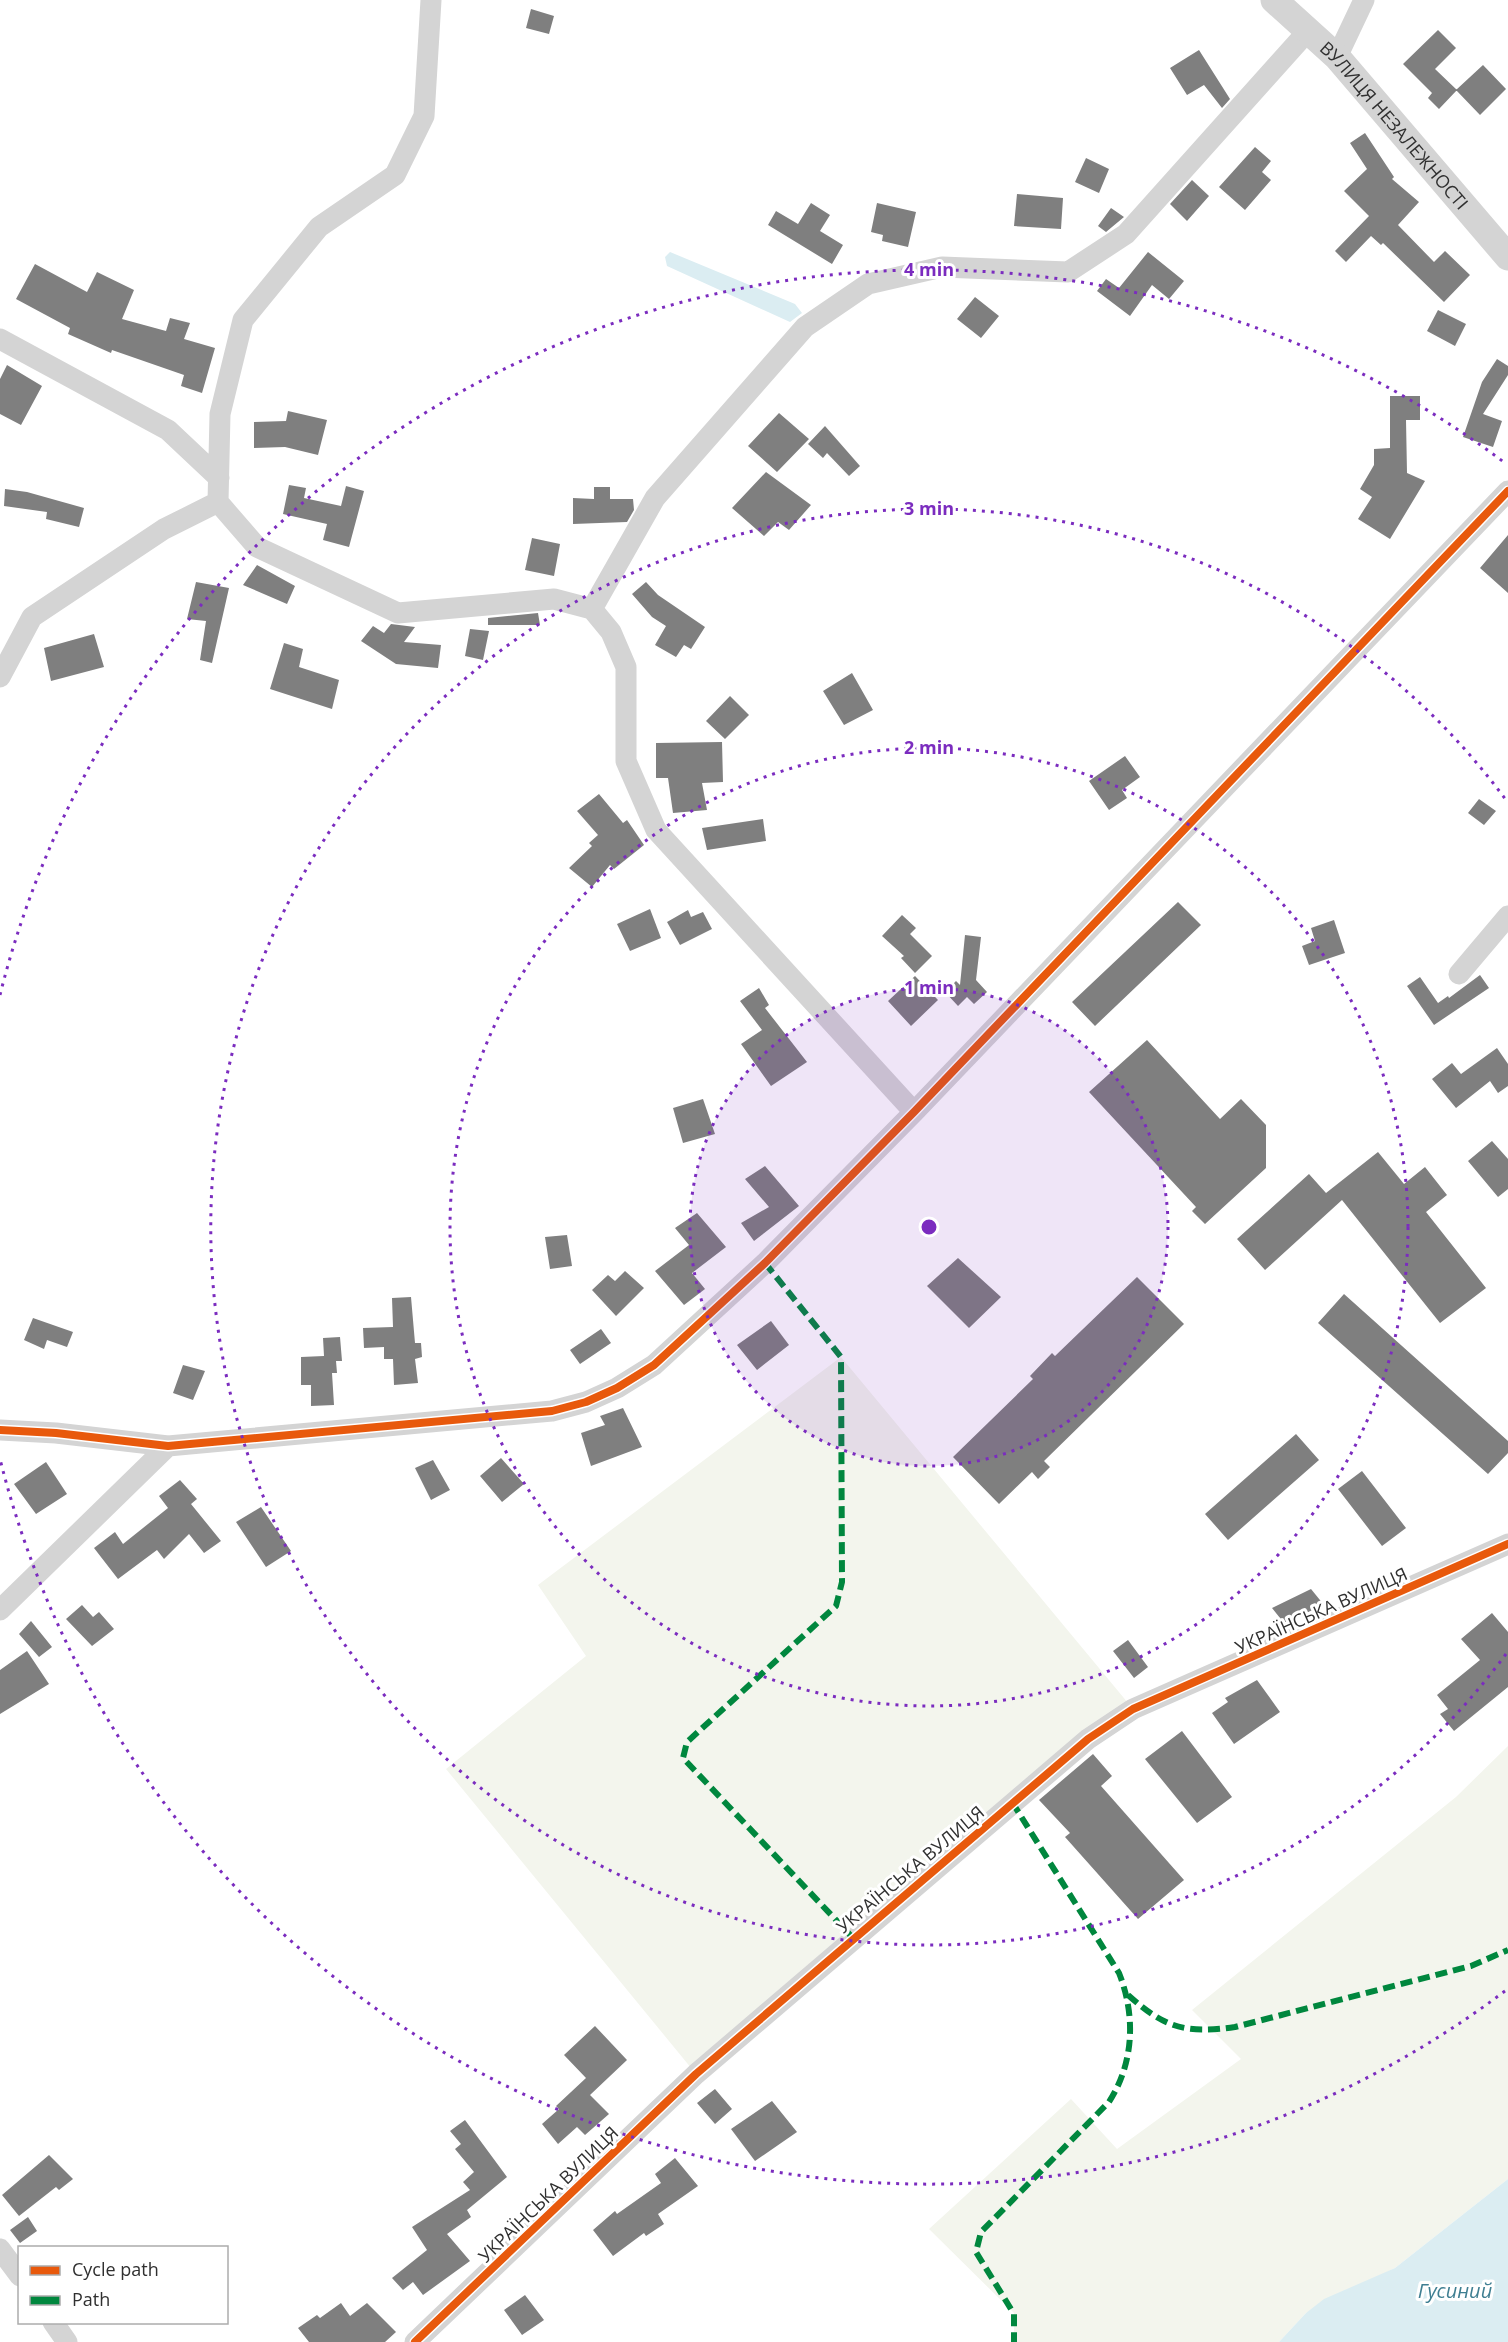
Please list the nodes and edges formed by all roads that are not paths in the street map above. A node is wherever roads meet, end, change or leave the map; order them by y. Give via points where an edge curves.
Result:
1 (431, 0) edge
2 (1274, 0) edge
3 (1364, 0) edge
4 (1307, 32) junction
5 (1338, 57) junction
6 (1508, 257) edge
7 (0, 339) edge
8 (219, 478) junction
9 (1508, 491) edge
10 (218, 502) junction
11 (592, 609) junction
12 (0, 677) edge
13 (1508, 916) edge
14 (1460, 974) dead end
15 (914, 1112) junction
16 (0, 1430) edge
17 (168, 1446) junction
18 (1508, 1544) edge
19 (0, 1610) edge
20 (0, 2250) edge
21 (18, 2273) edge
22 (54, 2324) edge
23 (67, 2342) edge
24 (415, 2342) edge

1 - 8 street via 424,116 395,175 319,226 243,320 220,414
2 - 4 street, ВУЛИЦЯ НЕЗАЛЕЖНОСТІ
3 - 5 street
4 - 5 street, ВУЛИЦЯ НЕЗАЛЕЖНОСТІ
4 - 11 street via 1126,234 1068,272 942,267 868,284 805,327 655,498
5 - 6 street, ВУЛИЦЯ НЕЗАЛЕЖНОСТІ
7 - 8 street via 168,430
8 - 10 street
9 - 15 street
10 - 11 street via 257,547 398,613 554,600
10 - 12 street via 164,529 32,617
11 - 15 street via 610,632 626,667 626,761 656,830
13 - 14 street
15 - 17 street via 765,1263 654,1365 596,1398 552,1411 513,1416
16 - 17 street
17 - 19 street
18 - 24 street, УКРАЇНСЬКА ВУЛИЦЯ via 1133,1709 1088,1739 696,2074
20 - 21 street
22 - 23 street

